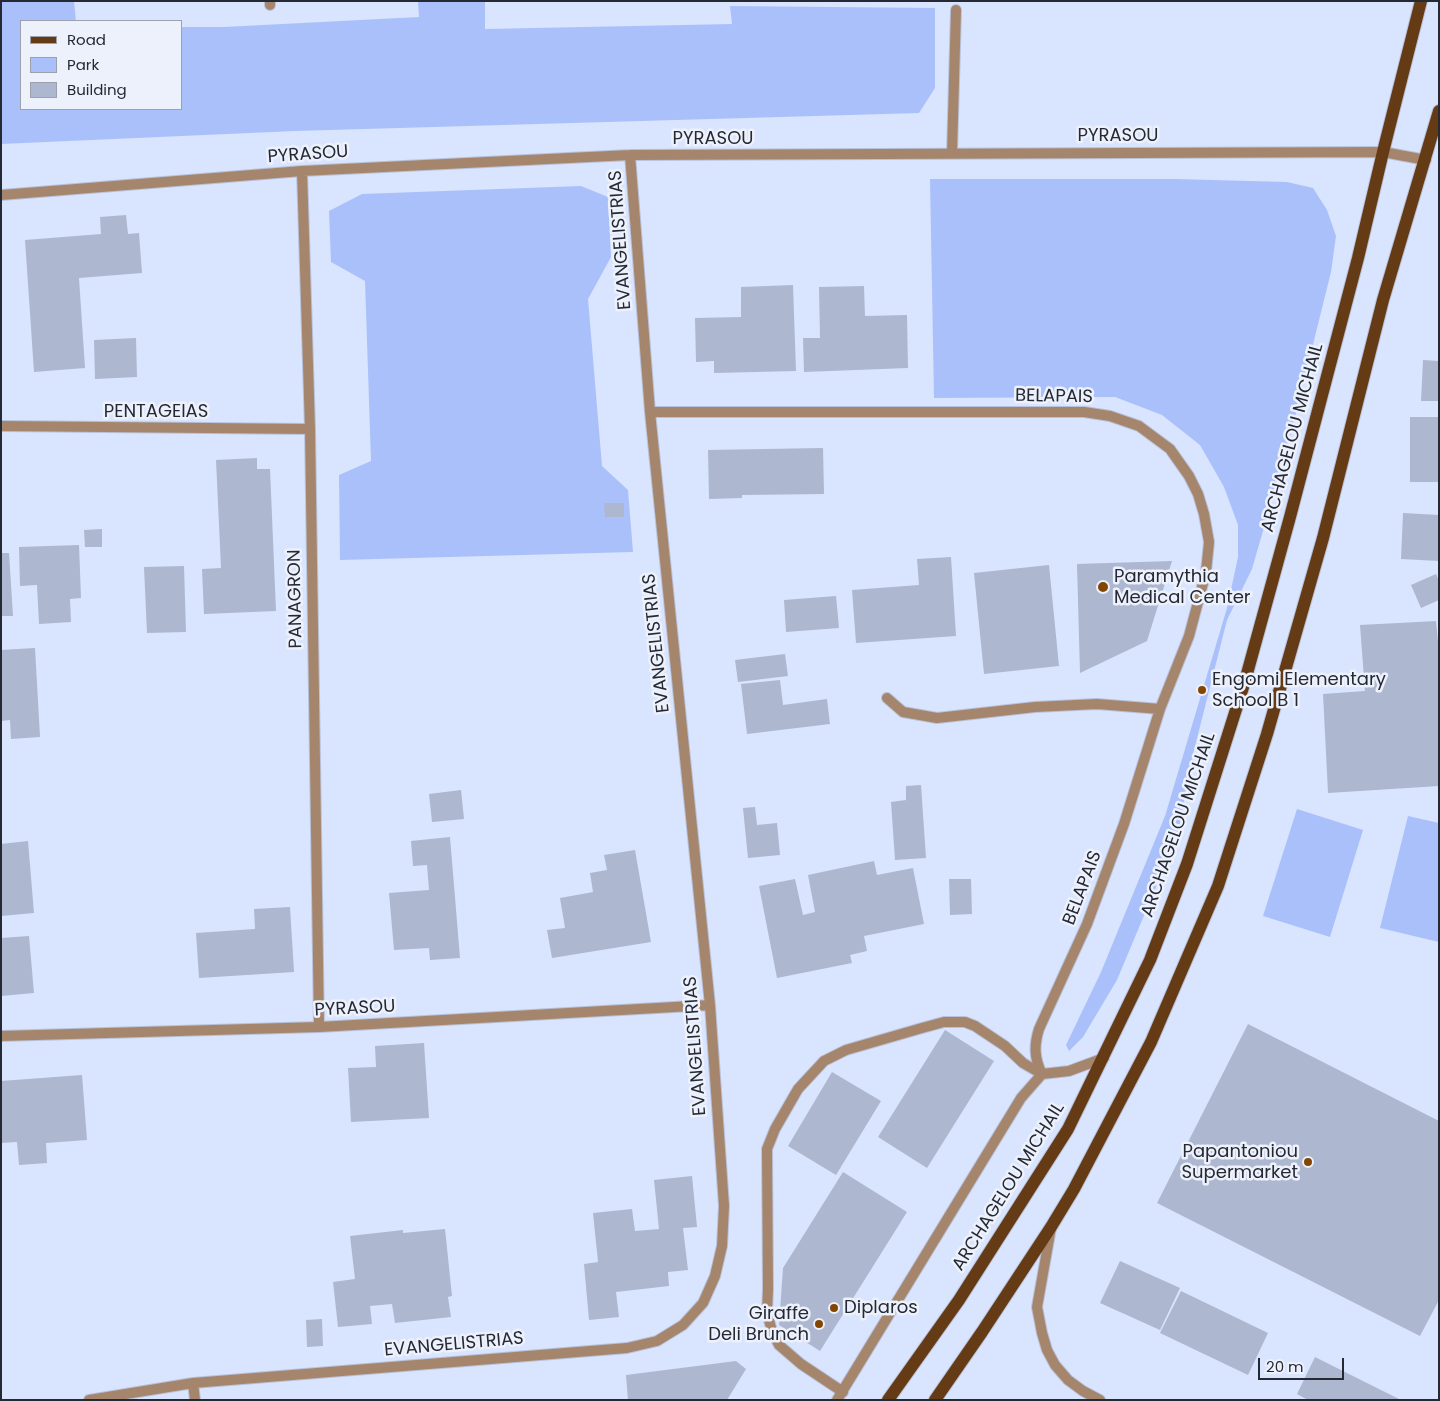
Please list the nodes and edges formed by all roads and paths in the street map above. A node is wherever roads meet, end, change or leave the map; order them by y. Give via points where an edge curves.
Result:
1 (1421, 1) edge
2 (956, 10) dead end
3 (1439, 111) edge
4 (1383, 152) junction
5 (952, 153) junction
6 (630, 155) junction
7 (1426, 160) junction
8 (302, 171) junction
9 (1, 195) edge
10 (650, 412) junction
11 (1, 426) edge
12 (310, 429) junction
13 (887, 698) dead end
14 (1160, 709) junction
15 (710, 1005) junction
16 (318, 1028) junction
17 (1, 1036) edge
18 (1104, 1058) junction
19 (1042, 1074) junction
20 (1052, 1227) junction
21 (193, 1383) junction
22 (840, 1396) edge
23 (89, 1400) edge
24 (194, 1400) edge
25 (888, 1400) edge
26 (935, 1400) edge
27 (1100, 1400) edge

1 - 4 main road, ARCHAGELOU MICHAIL
2 - 5 street
3 - 7 main road
4 - 5 street, PYRASOU
4 - 7 street, PYRASOU
4 - 18 main road, ARCHAGELOU MICHAIL via 1351,287 1245,681 1187,864 1150,960
5 - 6 street, PYRASOU
6 - 8 street, PYRASOU
6 - 10 street, EVANGELISTRIAS
7 - 20 main road via 1383,300 1323,538 1267,734 1218,886 1151,1042 1101,1141
8 - 9 street, PYRASOU
8 - 12 street, PANAGRON
10 - 14 street, BELAPAIS via 1084,412 1140,426 1170,449 1188,476 1202,507 1209,542 1206,572 1189,636
10 - 15 street, EVANGELISTRIAS
11 - 12 street, PENTAGEIAS
12 - 16 street, PANAGRON
13 - 14 street via 903,712 937,718 1097,704
14 - 19 street, BELAPAIS via 1124,824 1087,924 1039,1028 1035,1061
15 - 16 street, PYRASOU
15 - 21 street, EVANGELISTRIAS via 724,1206 722,1246 715,1276 703,1303 683,1325 657,1341 627,1348
16 - 17 street, PYRASOU
18 - 19 street via 1069,1071
18 - 25 main road, ARCHAGELOU MICHAIL via 1068,1130 960,1300
19 - 22 street via 1004,1123
19 - 22 street via 975,1026 965,1022 944,1022 846,1050 824,1061 798,1089 767,1149 767,1313 779,1344
20 - 26 main road
20 - 27 street via 1037,1307 1042,1333 1055,1365 1068,1380
21 - 23 street, EVANGELISTRIAS
21 - 24 street

